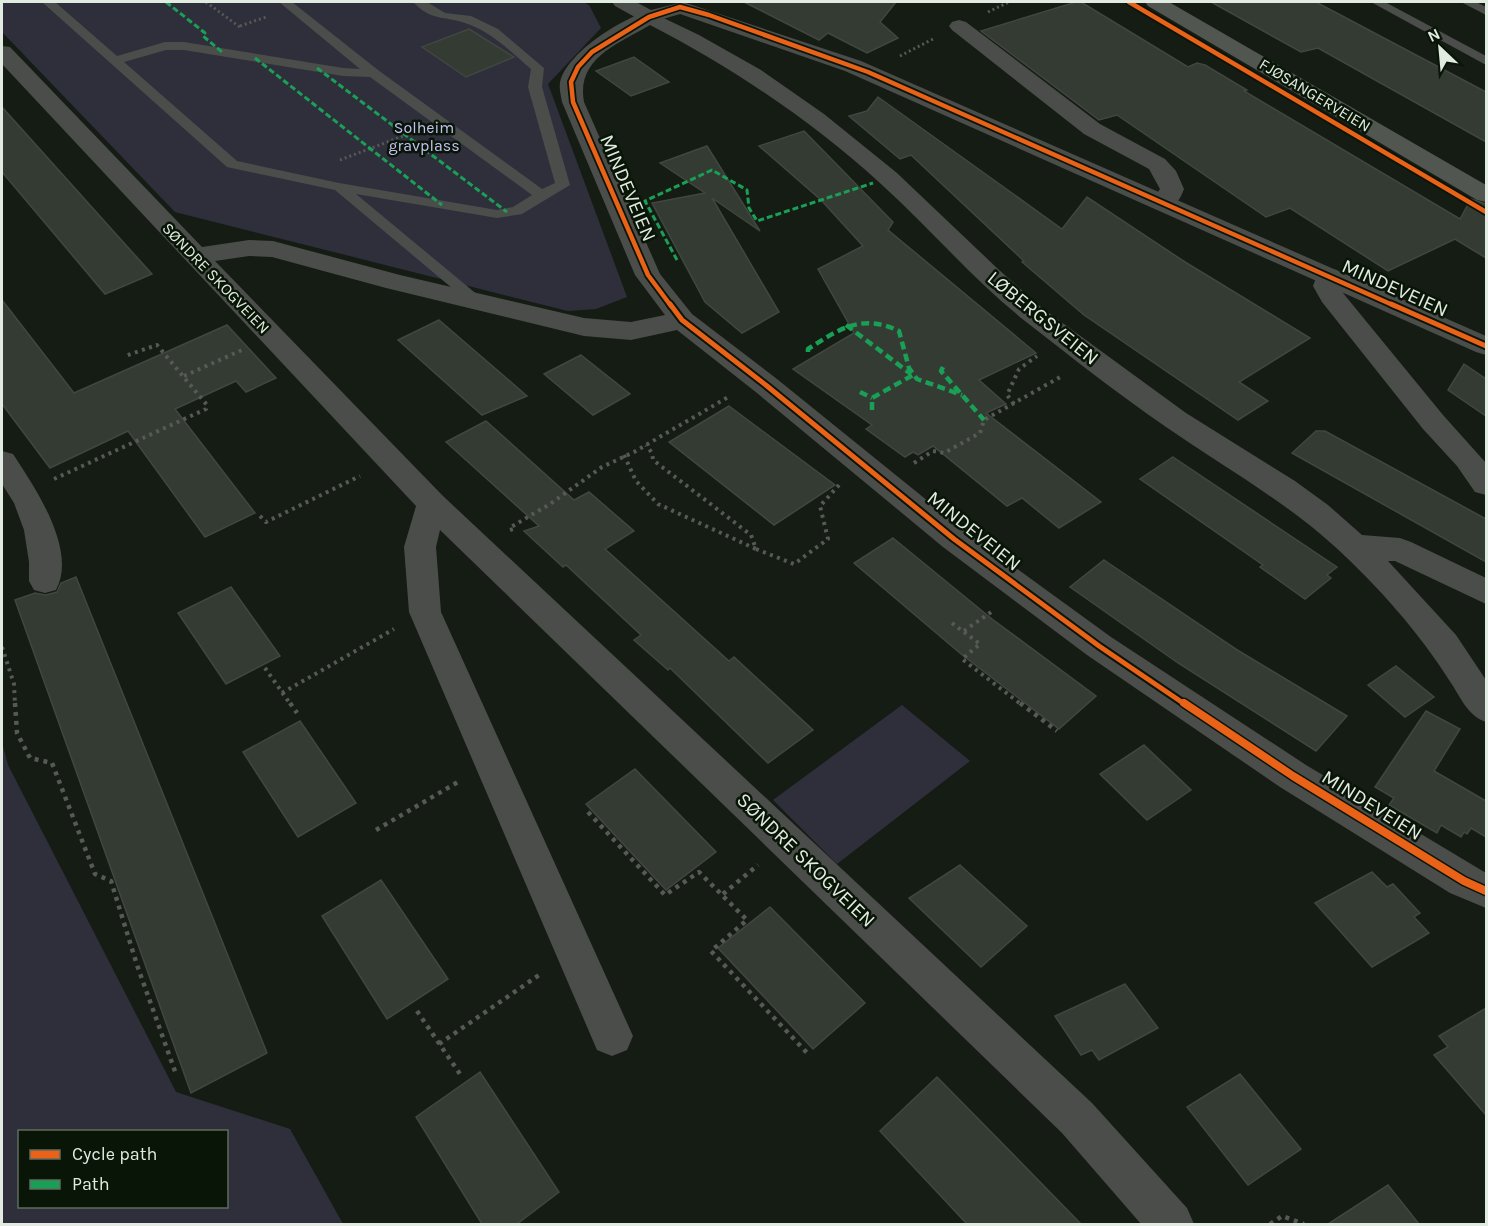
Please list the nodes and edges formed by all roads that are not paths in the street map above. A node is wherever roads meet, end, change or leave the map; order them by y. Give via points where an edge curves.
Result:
1 (48, 2) edge
2 (285, 2) edge
3 (419, 2) edge
4 (622, 2) edge
5 (1155, 2) edge
6 (1187, 2) edge
7 (1377, 2) edge
8 (1467, 2) edge
9 (1486, 11) edge
10 (649, 17) junction
11 (959, 26) dead end
12 (2, 52) edge
13 (116, 60) junction
14 (1486, 61) edge
15 (373, 73) junction
16 (1486, 172) edge
17 (339, 187) junction
18 (542, 195) junction
19 (1486, 195) edge
20 (1162, 202) junction
21 (195, 256) junction
22 (1328, 276) junction
23 (477, 301) junction
24 (682, 320) junction
25 (1486, 346) edge
26 (2, 460) edge
27 (1486, 484) edge
28 (432, 504) junction
29 (1354, 546) junction
30 (45, 581) dead end
31 (1486, 592) edge
32 (1486, 708) edge
33 (1486, 891) edge
34 (612, 1036) dead end
35 (1171, 1224) edge

1 - 13 lane
2 - 15 lane
3 - 18 lane via 442,16 467,19 494,32 538,68 535,87 563,185
4 - 10 street, LØBERGSVEIEN
5 - 19 highway, FJØSANGERVEIEN
6 - 16 highway, FJØSANGERVEIEN
7 - 14 lane
8 - 9 lane
10 - 20 street, MINDEVEIEN via 680,7 811,51 868,72
10 - 24 street, MINDEVEIEN via 592,52 578,67 571,82 573,102 648,274
10 - 29 street, LØBERGSVEIEN via 753,75 816,119 894,183 1033,314 1176,420 1284,489
11 - 20 street via 1092,129 1157,164 1172,189
12 - 21 street, SØNDRE SKOGVEIEN
13 - 15 lane via 165,46 184,46 343,72
13 - 17 lane via 232,164
15 - 18 lane
17 - 18 lane via 497,213 517,211
17 - 23 lane
20 - 22 street, MINDEVEIEN
21 - 23 street via 249,248 273,249
21 - 28 street, SØNDRE SKOGVEIEN
22 - 25 street, MINDEVEIEN
22 - 27 street via 1326,286 1331,296
23 - 24 street via 607,330 632,331
24 - 33 street, MINDEVEIEN via 954,538 1098,646 1293,776 1464,882
26 - 30 street via 35,513 44,548
28 - 34 street via 420,547 425,612
28 - 35 street, SØNDRE SKOGVEIEN via 1077,1118
29 - 31 street via 1400,550
29 - 32 street via 1444,644

